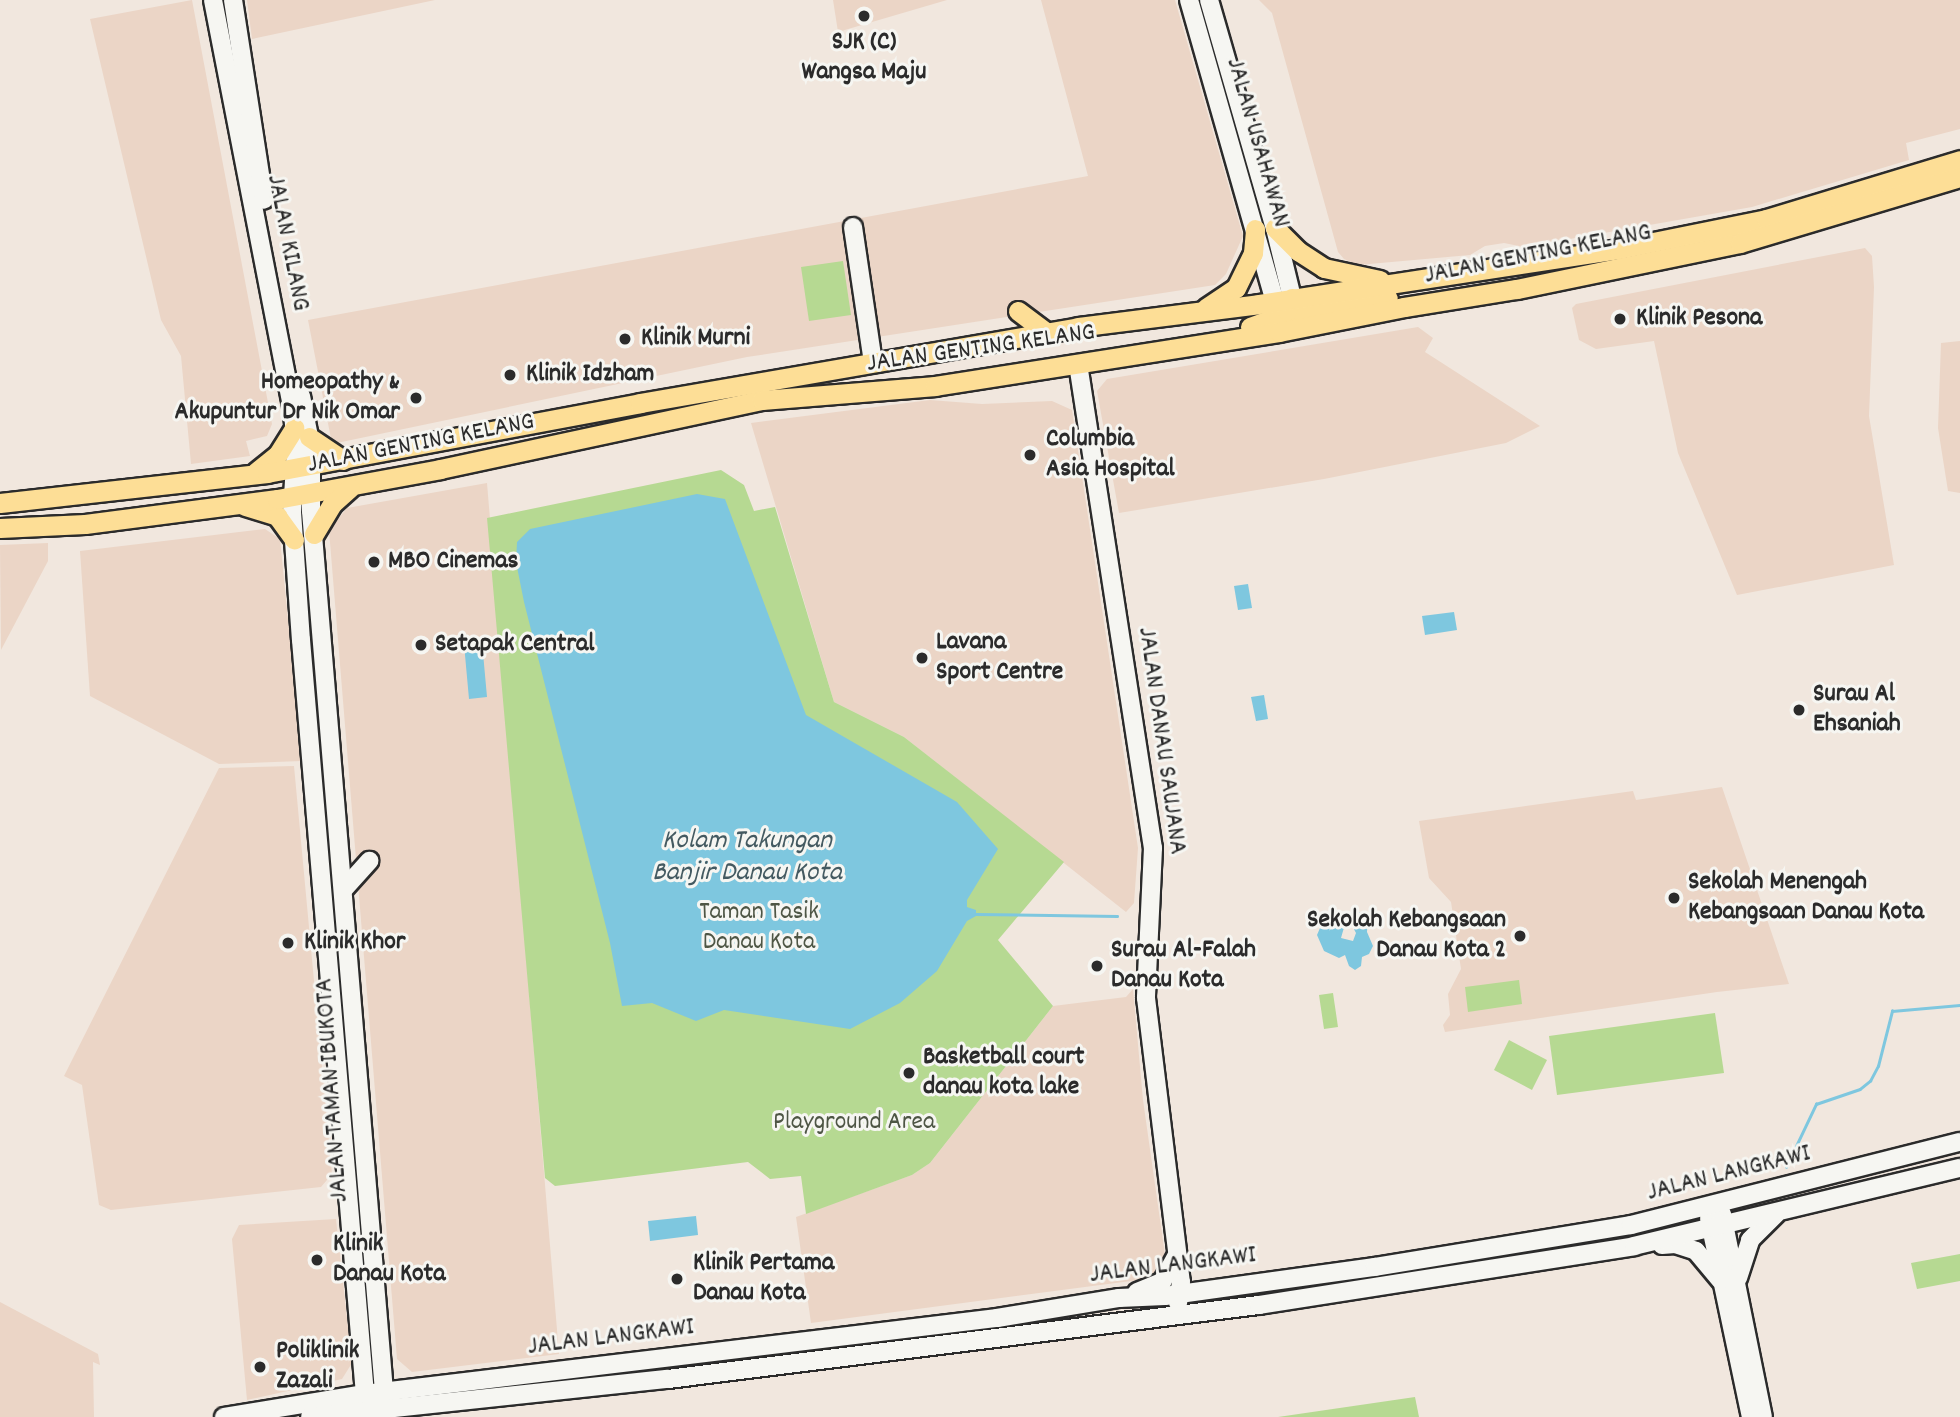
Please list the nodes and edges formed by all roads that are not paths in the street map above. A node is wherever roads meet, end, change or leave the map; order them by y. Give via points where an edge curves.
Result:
1 (213, 0) edge
2 (233, 0) edge
3 (1189, 0) edge
4 (1209, 0) edge
5 (1960, 160) edge
6 (1960, 177) edge
7 (853, 227) dead end
8 (1275, 228) junction
9 (1255, 229) junction
10 (1401, 283) junction
11 (1500, 292) junction
12 (1285, 303) junction
13 (1018, 311) dead end
14 (1199, 312) junction
15 (1048, 334) junction
16 (1000, 342) junction
17 (873, 362) junction
18 (1069, 365) junction
19 (1005, 375) junction
20 (302, 433) junction
21 (343, 460) junction
22 (303, 467) junction
23 (252, 475) junction
24 (351, 487) junction
25 (302, 495) junction
26 (0, 503) edge
27 (238, 504) junction
28 (0, 528) edge
29 (314, 534) junction
30 (294, 539) junction
31 (369, 861) dead end
32 (344, 889) junction
33 (1960, 1142) edge
34 (1960, 1168) edge
35 (1713, 1205) junction
36 (1781, 1209) junction
37 (1718, 1226) junction
38 (1634, 1246) junction
39 (1177, 1255) junction
40 (1730, 1284) junction
41 (1182, 1294) junction
42 (1119, 1298) junction
43 (1204, 1312) junction
44 (1168, 1317) junction
45 (361, 1362) junction
46 (380, 1363) junction
47 (422, 1388) junction
48 (366, 1407) edge
49 (393, 1407) edge
50 (335, 1410) edge
51 (224, 1417) edge
52 (310, 1417) edge
53 (1751, 1417) edge
54 (1763, 1417) edge

1 - 20 street, JALAN KILANG
2 - 20 street, JALAN KILANG
3 - 9 street, JALAN USAHAWAN
4 - 8 street, JALAN USAHAWAN
5 - 10 main road, JALAN GENTING KELANG via 1766,219 1625,248
6 - 11 main road, JALAN GENTING KELANG via 1753,240
7 - 17 street
8 - 10 main road via 1324,268
8 - 12 street, JALAN USAHAWAN
9 - 12 street, JALAN USAHAWAN
9 - 14 main road via 1253,253 1236,288
10 - 12 main road, JALAN GENTING KELANG
11 - 12 main road via 1459,288 1310,311
11 - 18 main road, JALAN GENTING KELANG
12 - 14 main road, JALAN GENTING KELANG
12 - 18 main road via 1259,326 1085,353
13 - 15 main road
14 - 15 main road, JALAN GENTING KELANG
15 - 16 main road, JALAN GENTING KELANG
16 - 17 main road, JALAN GENTING KELANG
16 - 19 main road via 1023,354 1020,363
17 - 21 main road, JALAN GENTING KELANG
18 - 19 main road, JALAN GENTING KELANG
18 - 39 street, JALAN DANAU SAUJANA via 1153,848 1146,998
19 - 24 main road, JALAN GENTING KELANG via 935,386 762,400
20 - 21 main road
20 - 22 street, JALAN KILANG
20 - 23 main road
21 - 22 main road, JALAN GENTING KELANG
22 - 23 main road, JALAN GENTING KELANG
22 - 25 street, JALAN KILANG
23 - 26 main road, JALAN GENTING KELANG
24 - 25 main road, JALAN GENTING KELANG
24 - 29 main road via 332,504
25 - 27 main road, JALAN GENTING KELANG
25 - 29 street, JALAN TAMAN IBUKOTA
25 - 30 street, JALAN TAMAN IBUKOTA
27 - 28 main road, JALAN GENTING KELANG via 85,524
27 - 30 main road via 277,516
29 - 32 street, JALAN TAMAN IBUKOTA
30 - 45 street, JALAN TAMAN IBUKOTA
31 - 32 street
32 - 46 street, JALAN TAMAN IBUKOTA
33 - 35 street, JALAN LANGKAWI
34 - 36 street, JALAN LANGKAWI
35 - 37 street
35 - 41 street, JALAN LANGKAWI via 1631,1225
36 - 37 street, JALAN LANGKAWI
36 - 40 street via 1750,1240
37 - 38 street, JALAN LANGKAWI
37 - 40 street
38 - 40 street via 1675,1244 1696,1251
38 - 43 street, JALAN LANGKAWI
39 - 41 street, JALAN DANAU SAUJANA
39 - 42 street via 1167,1277 1157,1286
40 - 53 street
40 - 54 street
41 - 42 street, JALAN LANGKAWI
41 - 43 street
41 - 44 street
42 - 47 street, JALAN LANGKAWI via 997,1318
43 - 44 street, JALAN LANGKAWI
44 - 49 street, JALAN LANGKAWI via 668,1379
45 - 48 street, JALAN TAMAN IBUKOTA
45 - 50 street
46 - 47 street via 401,1381
46 - 49 street, JALAN TAMAN IBUKOTA
47 - 49 street, JALAN LANGKAWI
48 - 49 street
48 - 50 street
50 - 51 street
50 - 52 street

